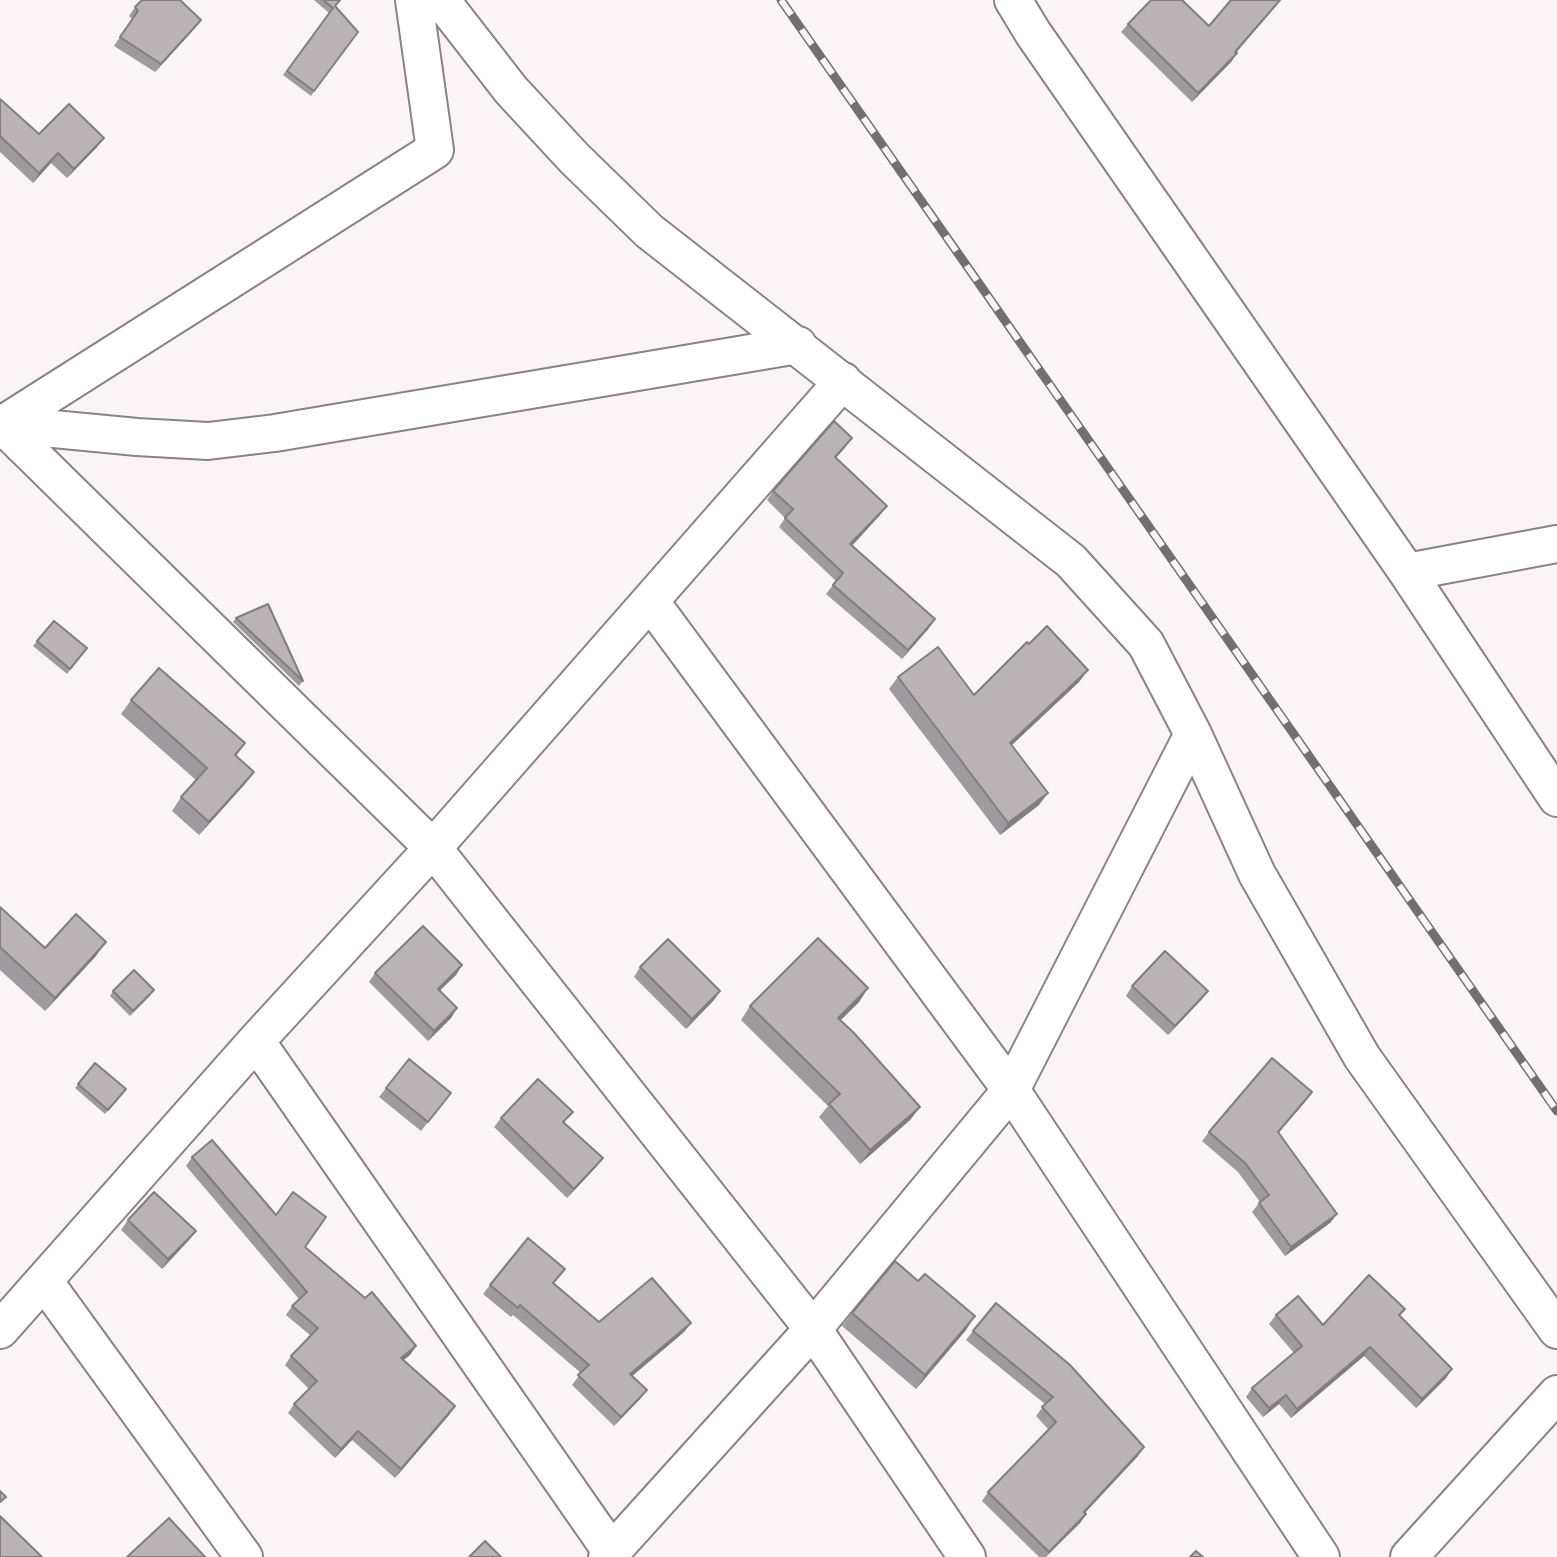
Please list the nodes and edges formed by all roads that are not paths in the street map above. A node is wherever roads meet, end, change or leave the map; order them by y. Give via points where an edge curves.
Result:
1 (414, 0) edge
2 (441, 0) edge
3 (1013, 0) edge
4 (798, 345) junction
5 (843, 381) junction
6 (0, 424) edge
7 (1557, 544) edge
8 (1407, 572) junction
9 (650, 601) junction
10 (1193, 734) junction
11 (1557, 798) edge
12 (433, 848) junction
13 (256, 1041) junction
14 (1011, 1090) junction
15 (44, 1281) junction
16 (813, 1329) junction
17 (0, 1330) edge
18 (1557, 1330) edge
19 (1557, 1394) edge
20 (609, 1554) edge
21 (244, 1557) edge
22 (967, 1557) edge
23 (1321, 1557) edge
24 (1409, 1557) edge

1 - 6 street via 435,150
2 - 4 street via 511,90 649,231
3 - 8 street
4 - 5 street
4 - 6 street via 208,441
5 - 9 street
5 - 10 street via 1071,561 1146,644
6 - 12 street
7 - 8 street
8 - 11 street
9 - 12 street
9 - 14 street
10 - 14 street
10 - 18 street via 1257,874 1362,1057
12 - 13 street
12 - 16 street
13 - 15 street
13 - 20 street
14 - 16 street
14 - 23 street
15 - 17 street
15 - 21 street
16 - 20 street
16 - 22 street
19 - 24 street

